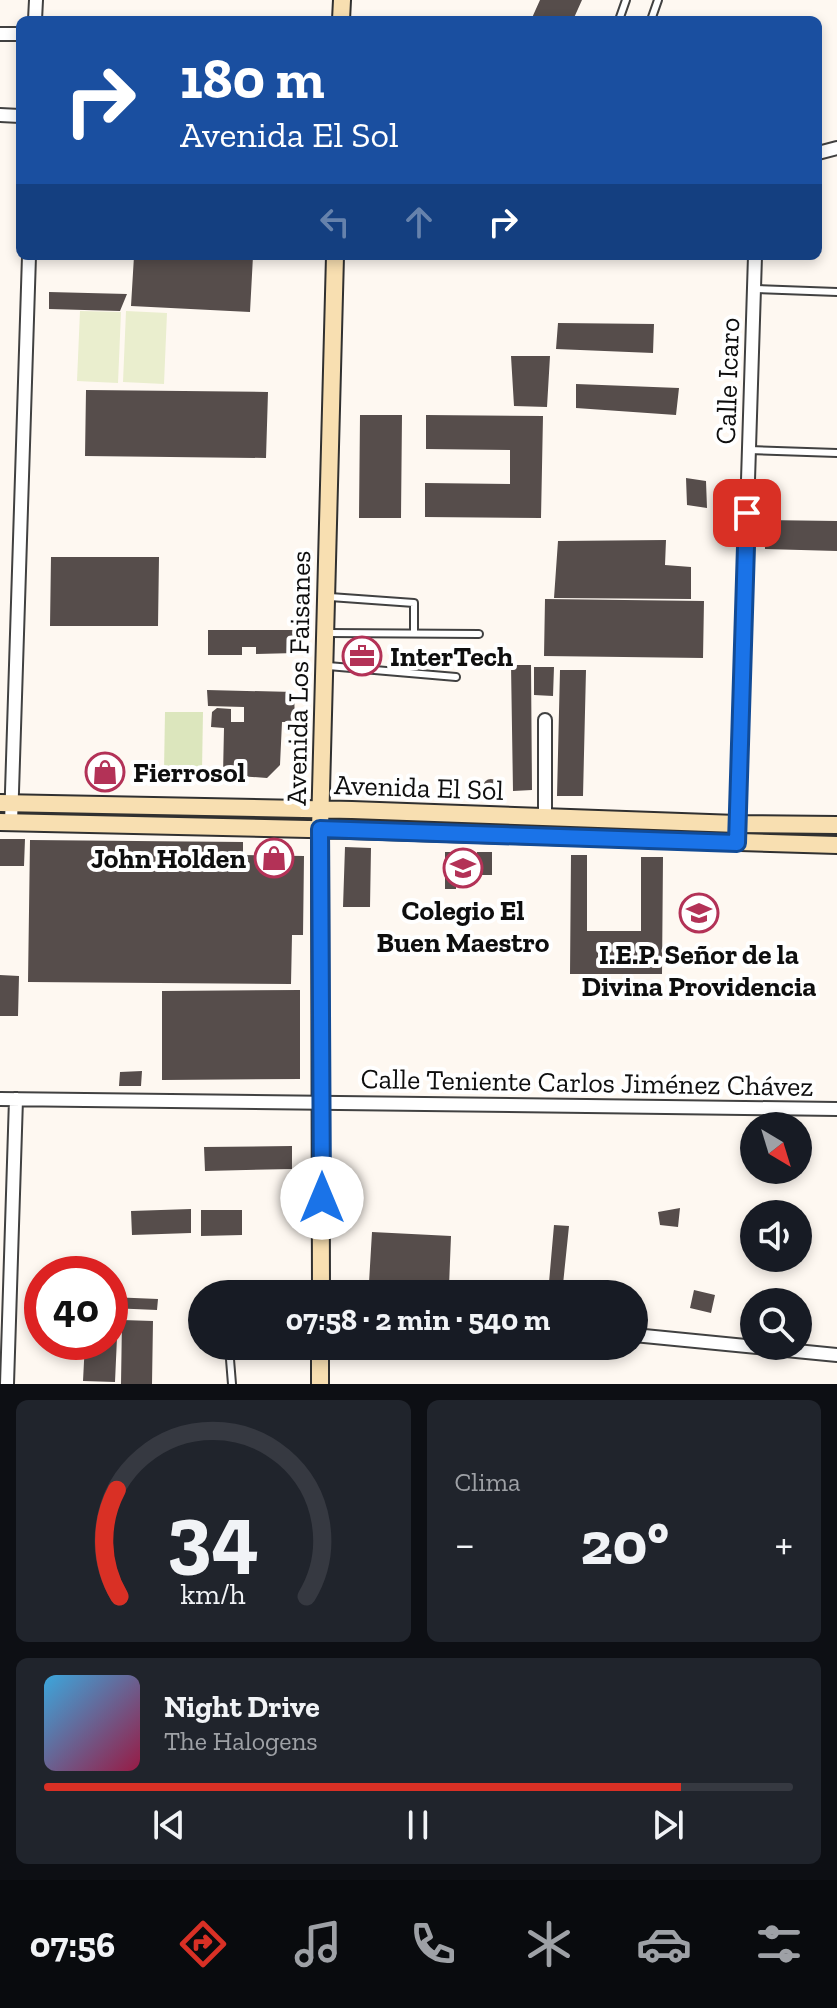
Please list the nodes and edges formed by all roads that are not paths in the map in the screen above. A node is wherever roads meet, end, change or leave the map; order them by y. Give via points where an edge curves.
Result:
1 (29, 260) edge
2 (335, 260) edge
3 (755, 260) edge
4 (754, 289) junction
5 (837, 292) edge
6 (749, 450) junction
7 (837, 453) edge
8 (326, 597) junction
9 (325, 633) junction
10 (414, 633) junction
11 (479, 634) dead end
12 (324, 666) junction
13 (456, 677) dead end
14 (545, 720) dead end
15 (5, 803) edge
16 (321, 810) junction
17 (545, 816) junction
18 (5, 822) edge
19 (737, 824) junction
20 (837, 825) edge
21 (320, 829) junction
22 (737, 843) junction
23 (837, 845) edge
24 (0, 1099) edge
25 (16, 1099) junction
26 (322, 1103) junction
27 (837, 1109) edge
28 (321, 1280) edge
29 (648, 1336) edge
30 (837, 1355) edge
31 (230, 1360) edge
32 (320, 1360) edge
33 (7, 1384) edge
34 (232, 1384) edge
35 (320, 1384) edge

1 - 15 street
2 - 8 main road, Avenida Los Faisanes
3 - 4 street, Calle Icaro
4 - 5 lane
4 - 6 street, Calle Icaro
6 - 7 lane
6 - 19 street, Calle Icaro
8 - 9 main road, Avenida Los Faisanes
8 - 10 lane via 414,603
9 - 10 lane
9 - 12 main road, Avenida Los Faisanes
10 - 11 lane
12 - 13 lane
12 - 16 main road, Avenida Los Faisanes
14 - 17 street
15 - 16 main road, Avenida El Sol
15 - 18 street
16 - 17 main road, Avenida El Sol
16 - 21 main road, Avenida Los Faisanes
17 - 19 main road, Avenida El Sol
18 - 21 main road, Avenida El Sol
19 - 20 main road, Avenida El Sol
19 - 22 street, Calle Icaro
21 - 22 main road, Avenida El Sol
21 - 26 main road, Avenida Los Faisanes
22 - 23 main road, Avenida El Sol
24 - 25 street, Calle Teniente Carlos Jiménez Chávez
25 - 26 street, Calle Teniente Carlos Jiménez Chávez
25 - 33 street
26 - 27 street, Calle Teniente Carlos Jiménez Chávez
26 - 28 main road, Avenida Los Faisanes
29 - 30 street
31 - 34 lane
32 - 35 main road

